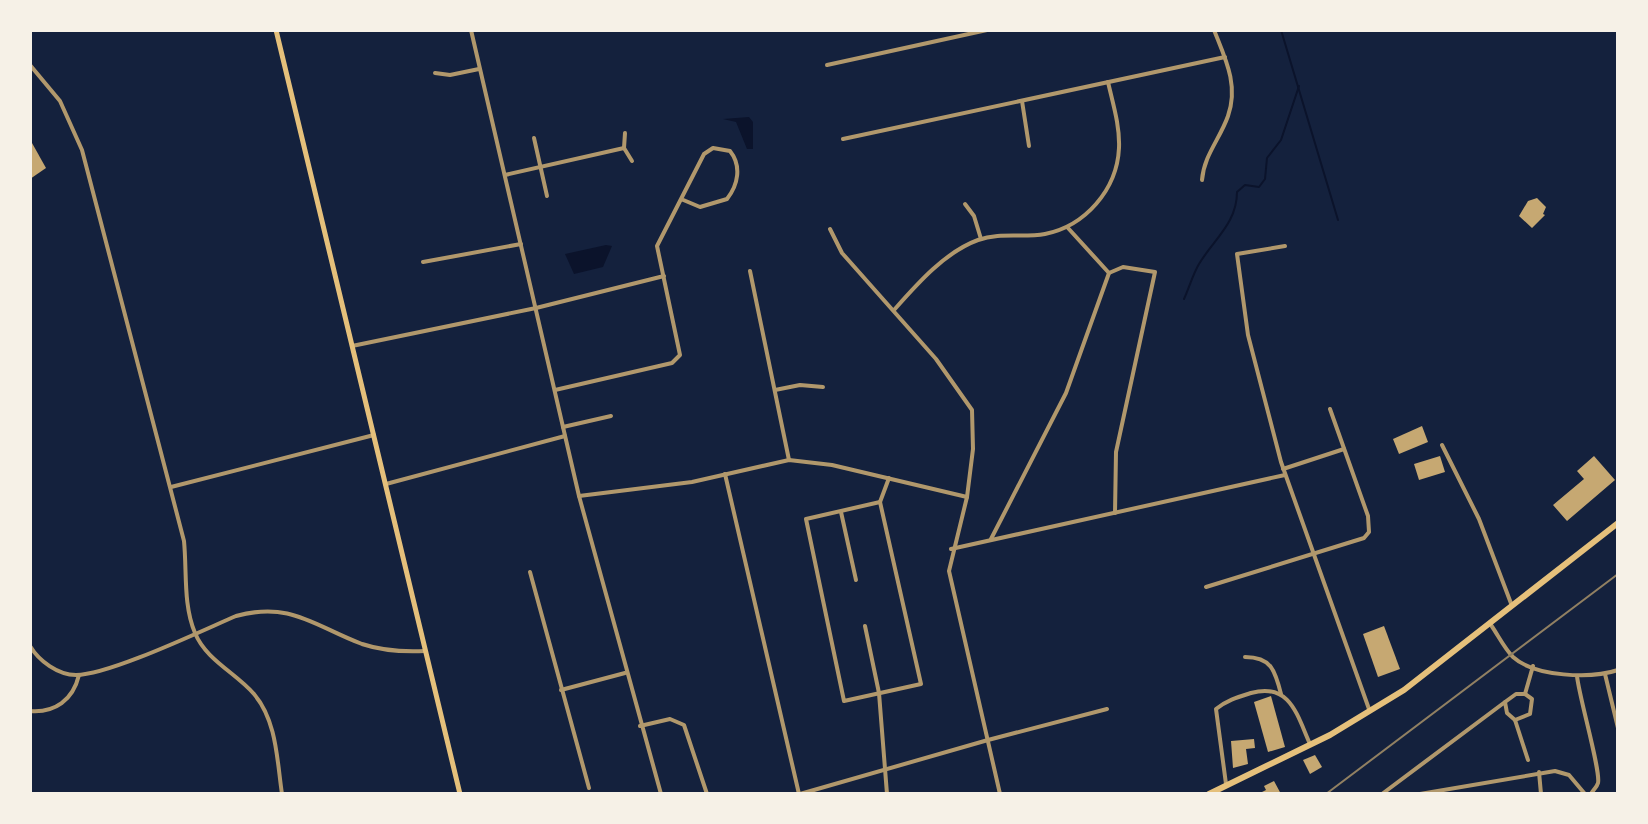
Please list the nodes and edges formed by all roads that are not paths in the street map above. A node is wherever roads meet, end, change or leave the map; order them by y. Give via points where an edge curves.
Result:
1 (276, 30) edge
2 (471, 30) edge
3 (987, 30) edge
4 (1214, 30) edge
5 (1225, 57) junction
6 (30, 65) edge
7 (827, 65) dead end
8 (479, 69) junction
9 (435, 73) dead end
10 (1108, 82) junction
11 (1022, 101) junction
12 (625, 133) dead end
13 (534, 138) dead end
14 (843, 139) dead end
15 (1029, 146) dead end
16 (624, 148) junction
17 (632, 161) dead end
18 (541, 167) junction
19 (505, 175) junction
20 (1202, 180) dead end
21 (547, 196) dead end
22 (681, 199) junction
23 (965, 204) dead end
24 (1068, 228) junction
25 (830, 229) dead end
26 (981, 239) junction
27 (521, 244) junction
28 (1285, 246) dead end
29 (423, 262) dead end
30 (750, 271) dead end
31 (1109, 273) junction
32 (664, 276) junction
33 (536, 308) junction
34 (894, 310) junction
35 (352, 346) junction
36 (823, 387) dead end
37 (555, 390) junction
38 (775, 390) junction
39 (1330, 409) dead end
40 (611, 416) dead end
41 (563, 427) junction
42 (374, 435) junction
43 (565, 436) junction
44 (1442, 445) dead end
45 (1344, 449) junction
46 (789, 460) junction
47 (1283, 469) junction
48 (725, 474) junction
49 (1286, 475) junction
50 (889, 478) junction
51 (386, 484) junction
52 (171, 487) junction
53 (579, 496) junction
54 (967, 497) junction
55 (880, 502) junction
56 (841, 511) junction
57 (1115, 513) junction
58 (1618, 523) edge
59 (991, 539) junction
60 (951, 549) junction
61 (1312, 554) junction
62 (530, 572) dead end
63 (856, 580) dead end
64 (1206, 587) dead end
65 (1513, 608) junction
66 (1491, 625) junction
67 (865, 626) dead end
68 (195, 633) junction
69 (30, 646) edge
70 (425, 651) junction
71 (1245, 657) dead end
72 (1533, 666) junction
73 (1618, 670) edge
74 (625, 673) junction
75 (1605, 674) junction
76 (79, 675) junction
77 (1577, 676) junction
78 (561, 690) junction
79 (879, 693) junction
80 (1281, 694) junction
81 (1525, 694) junction
82 (1505, 702) junction
83 (1107, 709) dead end
84 (30, 711) edge
85 (1370, 712) junction
86 (1515, 720) junction
87 (640, 726) junction
88 (1618, 728) edge
89 (988, 740) junction
90 (1310, 744) junction
91 (1528, 760) dead end
92 (1539, 772) junction
93 (884, 773) junction
94 (1227, 786) junction
95 (589, 788) dead end
96 (282, 794) edge
97 (460, 794) edge
98 (661, 794) edge
99 (707, 794) edge
100 (799, 794) edge
101 (887, 794) edge
102 (1000, 794) edge
103 (1209, 794) edge
104 (1382, 794) edge
105 (1422, 794) edge
106 (1541, 794) edge
107 (1588, 794) edge

1 - 35 main road
2 - 8 street
3 - 7 street
4 - 5 street
5 - 10 street
5 - 20 street via 1233,97 1204,162
6 - 52 street via 60,101 76,132
8 - 9 street
8 - 19 street
10 - 11 street
10 - 24 street via 1118,127 1116,170 1093,207
11 - 14 street
11 - 15 street
12 - 16 street
13 - 18 street
16 - 17 street
16 - 18 street
18 - 19 street
18 - 21 street
19 - 27 street
22 - 22 street via 704,154 713,148 730,151 736,158 737,181 727,199 700,207
22 - 32 street via 657,246
23 - 26 street
24 - 26 street
24 - 31 street
25 - 34 street via 842,253
26 - 34 street via 947,259
27 - 29 street
27 - 33 street
28 - 47 street via 1237,254 1248,335
30 - 38 street
31 - 57 street via 1123,267 1155,272 1116,452
31 - 59 street via 1066,393
32 - 33 street
32 - 37 street via 681,350 677,360
33 - 35 street
33 - 37 street
34 - 54 street via 972,410
35 - 42 main road
36 - 38 street
37 - 41 street
38 - 46 street
39 - 45 street
40 - 41 street
41 - 43 street
42 - 51 main road
42 - 52 street
43 - 51 street
43 - 53 street
44 - 65 street via 1479,519
45 - 47 street
45 - 61 street via 1369,532
46 - 48 street
46 - 50 street
47 - 49 street
48 - 53 street
48 - 100 street
49 - 57 street
49 - 61 street
50 - 54 street
50 - 55 street
51 - 70 main road
52 - 68 street via 184,541
53 - 74 street
54 - 60 street
55 - 56 street
55 - 79 street via 921,684
56 - 63 street
56 - 79 street via 806,519 844,701
57 - 59 street
58 - 65 main road
59 - 60 street
60 - 89 street via 951,586
61 - 64 street
61 - 85 street
62 - 78 street
65 - 66 main road
66 - 72 street via 1515,659
66 - 85 main road
67 - 79 street
68 - 70 street via 258,610 280,611 383,650
68 - 76 street
68 - 96 street via 208,653 262,705 273,732
69 - 76 street via 48,665
70 - 97 main road
71 - 80 street via 1263,657 1270,663
72 - 77 street
72 - 81 street
73 - 75 street
74 - 78 street
74 - 87 street
75 - 77 street
75 - 88 street
76 - 84 street via 62,704
77 - 107 street via 1598,783
78 - 95 street
79 - 93 street
80 - 90 street via 1294,706
80 - 94 street via 1267,689 1216,709
81 - 82 street
81 - 86 street via 1534,707
82 - 86 street
82 - 104 street
83 - 89 street
85 - 90 main road
86 - 91 street
87 - 98 street
87 - 99 street via 670,719 684,725
89 - 93 street
89 - 102 street
90 - 94 main road
92 - 105 street
92 - 106 street
92 - 107 street via 1563,771
93 - 100 street
93 - 101 street
94 - 103 main road

